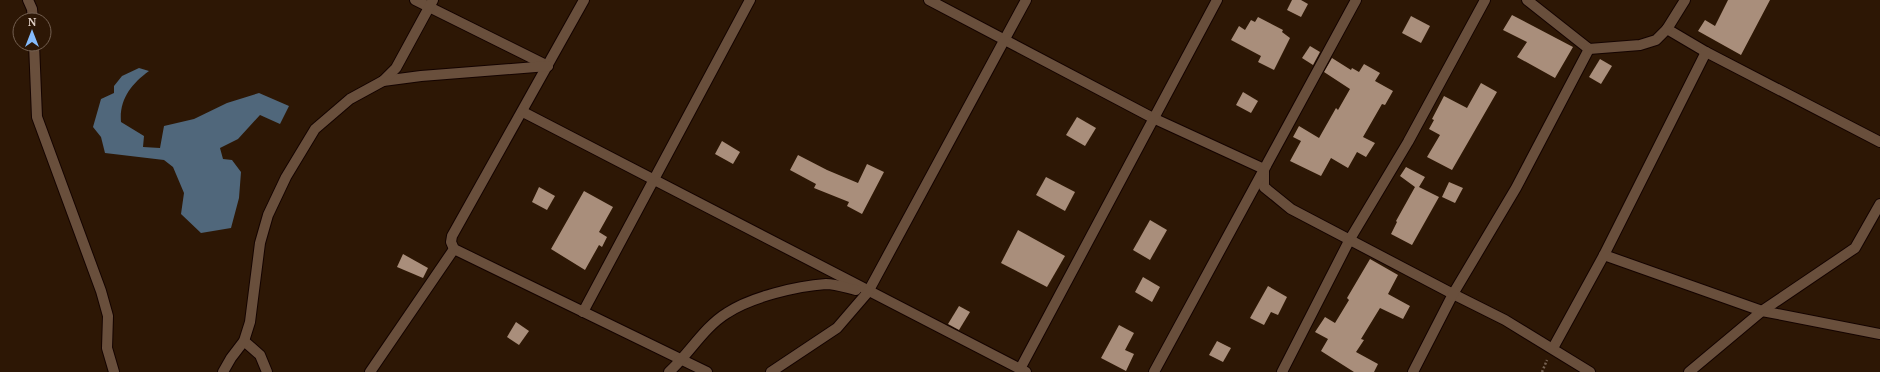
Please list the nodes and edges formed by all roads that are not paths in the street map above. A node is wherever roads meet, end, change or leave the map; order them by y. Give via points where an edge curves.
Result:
1 (28, 0) edge
2 (415, 0) edge
3 (584, 0) edge
4 (750, 0) edge
5 (929, 0) edge
6 (1026, 0) edge
7 (1217, 0) edge
8 (1356, 0) edge
9 (1485, 0) edge
10 (1527, 0) edge
11 (1685, 0) edge
12 (431, 3) edge
13 (32, 12) edge
14 (1667, 29) junction
15 (1004, 40) junction
16 (1589, 49) junction
17 (34, 52) edge
18 (1706, 52) junction
19 (548, 66) junction
20 (383, 81) junction
21 (523, 112) junction
22 (1153, 118) junction
23 (1880, 142) edge
24 (1264, 169) junction
25 (654, 180) junction
26 (1880, 204) edge
27 (1350, 239) junction
28 (454, 249) junction
29 (1604, 255) junction
30 (868, 292) junction
31 (1452, 294) junction
32 (1762, 311) junction
33 (583, 312) junction
34 (1880, 334) edge
35 (244, 341) junction
36 (1553, 348) junction
37 (682, 360) junction
38 (1023, 370) edge
39 (114, 372) edge
40 (223, 372) edge
41 (267, 372) edge
42 (370, 372) edge
43 (669, 372) edge
44 (707, 372) edge
45 (771, 372) edge
46 (1154, 372) edge
47 (1282, 372) edge
48 (1413, 372) edge
49 (1590, 372) edge
50 (1689, 372) edge

1 - 13 street
2 - 12 street
3 - 19 street
4 - 25 street
5 - 15 street
6 - 15 street
7 - 22 street
8 - 24 street
9 - 27 street via 1408,142
10 - 16 street
11 - 14 street
12 - 19 street
12 - 20 street via 396,68
14 - 16 street via 1656,40 1640,45
14 - 18 street
15 - 22 street
15 - 30 street
16 - 31 street via 1516,188
17 - 39 street via 37,117 101,291 108,316 106,348
18 - 23 street
18 - 29 street
19 - 20 street
19 - 21 street
20 - 35 street via 350,99 315,129 286,176 268,215 260,243 250,322
21 - 25 street
21 - 28 street via 452,236
22 - 24 street
22 - 38 street
24 - 27 street via 1264,187 1291,209
24 - 46 street
25 - 30 street
25 - 33 street
26 - 32 street via 1855,248
27 - 31 street
27 - 47 street
28 - 33 street
28 - 42 street
29 - 32 street
29 - 36 street
30 - 37 street via 827,284 788,291 747,303 726,313 706,331
30 - 38 street
30 - 45 street via 837,328
31 - 36 street via 1505,320
31 - 48 street
32 - 34 street
32 - 50 street
33 - 37 street
35 - 40 street
35 - 41 street via 260,356
36 - 49 street
37 - 43 street
37 - 44 street

